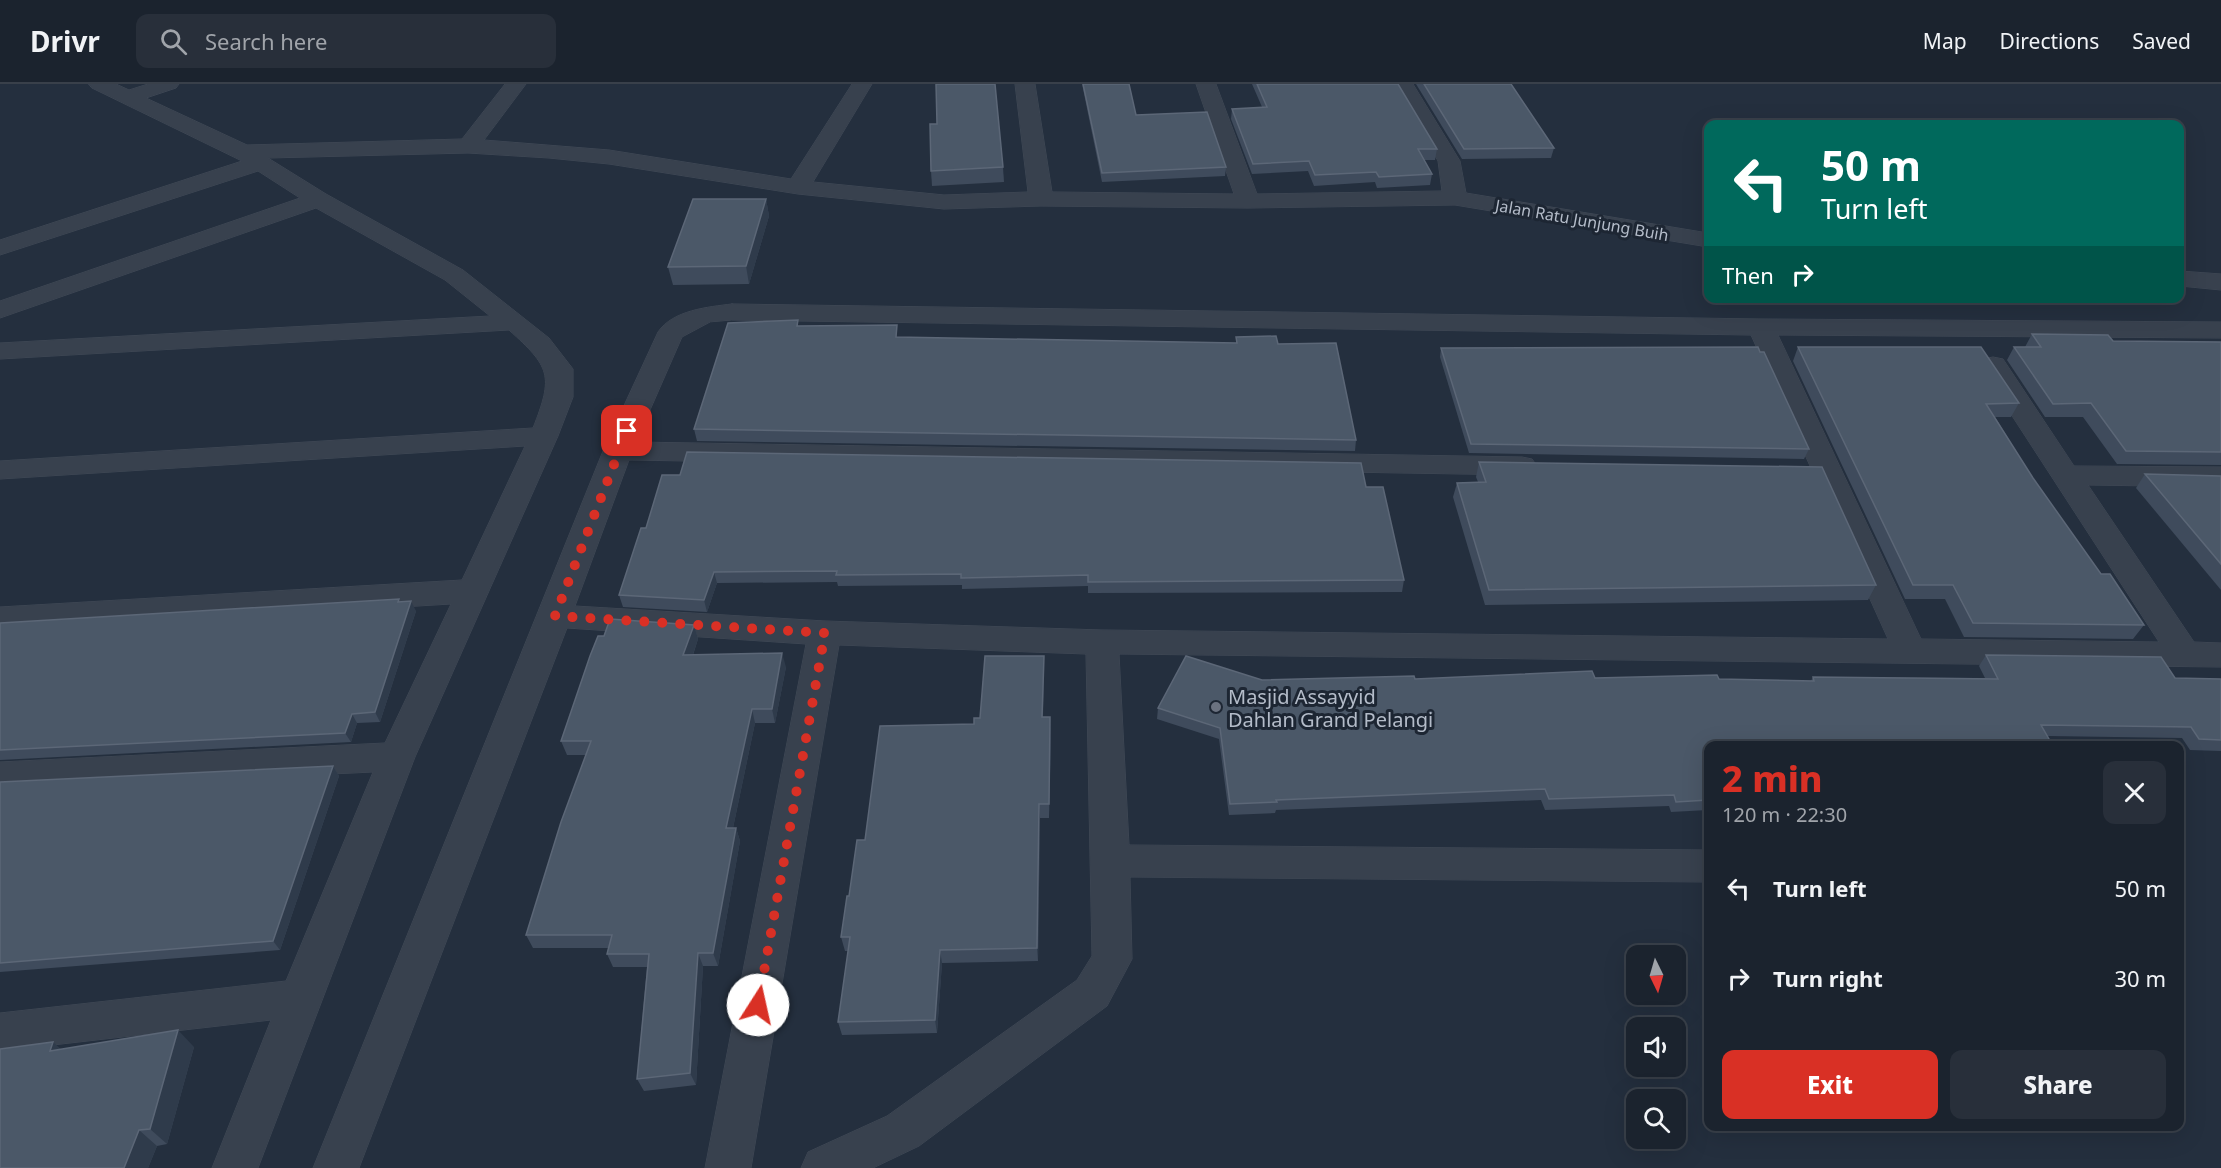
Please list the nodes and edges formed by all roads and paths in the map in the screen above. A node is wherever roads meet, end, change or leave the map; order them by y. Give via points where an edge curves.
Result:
1 (99, 84) edge
2 (169, 84) edge
3 (516, 84) edge
4 (862, 84) edge
5 (1025, 84) edge
6 (1206, 84) edge
7 (1403, 84) edge
8 (128, 97) junction
9 (468, 146) junction
10 (252, 158) junction
11 (798, 187) junction
12 (1455, 198) junction
13 (318, 199) junction
14 (1041, 199) junction
15 (1248, 201) junction
16 (1704, 239) edge
17 (0, 248) edge
18 (2184, 279) edge
19 (2221, 282) edge
20 (0, 310) edge
21 (515, 322) junction
22 (1761, 327) junction
23 (1969, 328) junction
24 (2221, 330) edge
25 (0, 351) edge
26 (544, 436) junction
27 (618, 451) junction
28 (1552, 467) edge
29 (0, 471) edge
30 (2066, 475) junction
31 (2221, 477) edge
32 (471, 591) junction
33 (555, 616) junction
34 (0, 619) edge
35 (825, 633) junction
36 (1102, 642) junction
37 (1909, 649) junction
38 (2184, 654) junction
39 (2221, 654) edge
40 (397, 757) junction
41 (0, 777) edge
42 (1111, 861) junction
43 (1704, 866) edge
44 (300, 998) junction
45 (0, 1032) edge
46 (235, 1168) edge
47 (336, 1168) edge
48 (728, 1168) edge
49 (824, 1168) edge

1 - 8 street
2 - 8 street
3 - 9 street
4 - 11 street
5 - 14 street
6 - 15 street
7 - 12 street via 1449,161
8 - 10 street
9 - 10 street, Jalan Ratu Junjung Buih
9 - 11 street, Jalan Ratu Junjung Buih via 609,157
10 - 13 street
10 - 17 street
11 - 14 street, Jalan Ratu Junjung Buih via 913,201
12 - 15 street, Jalan Ratu Junjung Buih
12 - 16 street, Jalan Ratu Junjung Buih
13 - 20 street
13 - 21 street via 454,274
14 - 15 street, Jalan Ratu Junjung Buih
18 - 19 street
21 - 25 street
21 - 26 street via 540,344 559,369 559,397
22 - 23 street
22 - 27 street via 732,312 704,315 671,332
22 - 37 street via 1815,471
23 - 24 street
23 - 30 street
26 - 29 street
26 - 32 street
27 - 28 street
27 - 33 street
30 - 31 street
30 - 38 street
32 - 34 street
32 - 40 street
33 - 35 street
33 - 47 street
35 - 36 street
35 - 48 street
36 - 37 street
36 - 42 street
37 - 38 street
38 - 39 street
40 - 41 street
40 - 44 street
42 - 43 street
42 - 49 street via 1113,959 1092,993 903,1131
44 - 45 street
44 - 46 street

